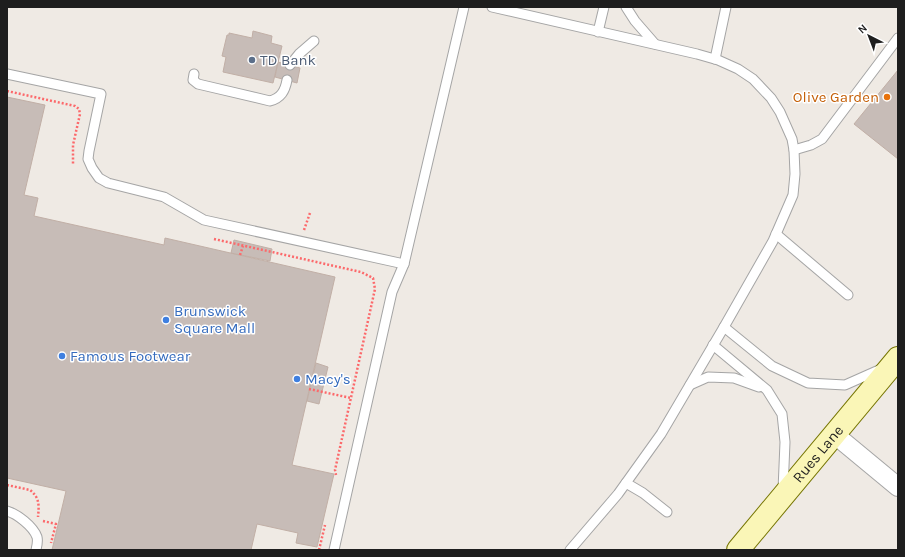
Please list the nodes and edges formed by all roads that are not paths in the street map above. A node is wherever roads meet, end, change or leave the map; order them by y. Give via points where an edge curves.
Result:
1 (464, 7) edge
2 (492, 7) edge
3 (604, 7) edge
4 (626, 7) edge
5 (726, 7) edge
6 (598, 32) junction
7 (898, 38) edge
8 (314, 41) dead end
9 (655, 44) junction
10 (714, 59) junction
11 (290, 65) dead end
12 (7, 74) edge
13 (194, 74) dead end
14 (287, 80) dead end
15 (794, 150) junction
16 (776, 234) junction
17 (404, 264) junction
18 (848, 295) dead end
19 (724, 327) junction
20 (713, 345) junction
21 (895, 361) edge
22 (690, 385) junction
23 (766, 390) junction
24 (834, 434) junction
25 (626, 483) junction
26 (898, 487) edge
27 (783, 496) junction
28 (7, 512) edge
29 (667, 512) dead end
30 (36, 550) edge
31 (334, 550) edge
32 (570, 550) edge
33 (738, 550) edge

1 - 17 lane
2 - 6 lane
3 - 6 lane
4 - 9 lane via 634,21
5 - 10 lane
6 - 9 lane
7 - 15 lane via 822,139
8 - 11 lane
9 - 10 lane
10 - 15 lane via 738,69 763,89 780,112
12 - 17 lane via 101,94 88,159 99,178 108,183 164,197 204,220
13 - 14 lane via 194,80 198,84 270,101 283,94
15 - 16 lane via 793,195
16 - 18 lane
16 - 19 lane
17 - 31 lane via 392,292
19 - 20 lane
19 - 21 lane via 772,366 808,383 845,385
20 - 22 lane
20 - 23 lane
21 - 24 main road, Rues Lane
22 - 23 lane via 708,376 734,378
22 - 25 lane via 661,434
23 - 27 lane via 782,414
24 - 26 street
24 - 27 main road, Rues Lane
25 - 29 lane
25 - 32 lane
27 - 33 main road, Rues Lane
28 - 30 lane via 21,518 37,536

